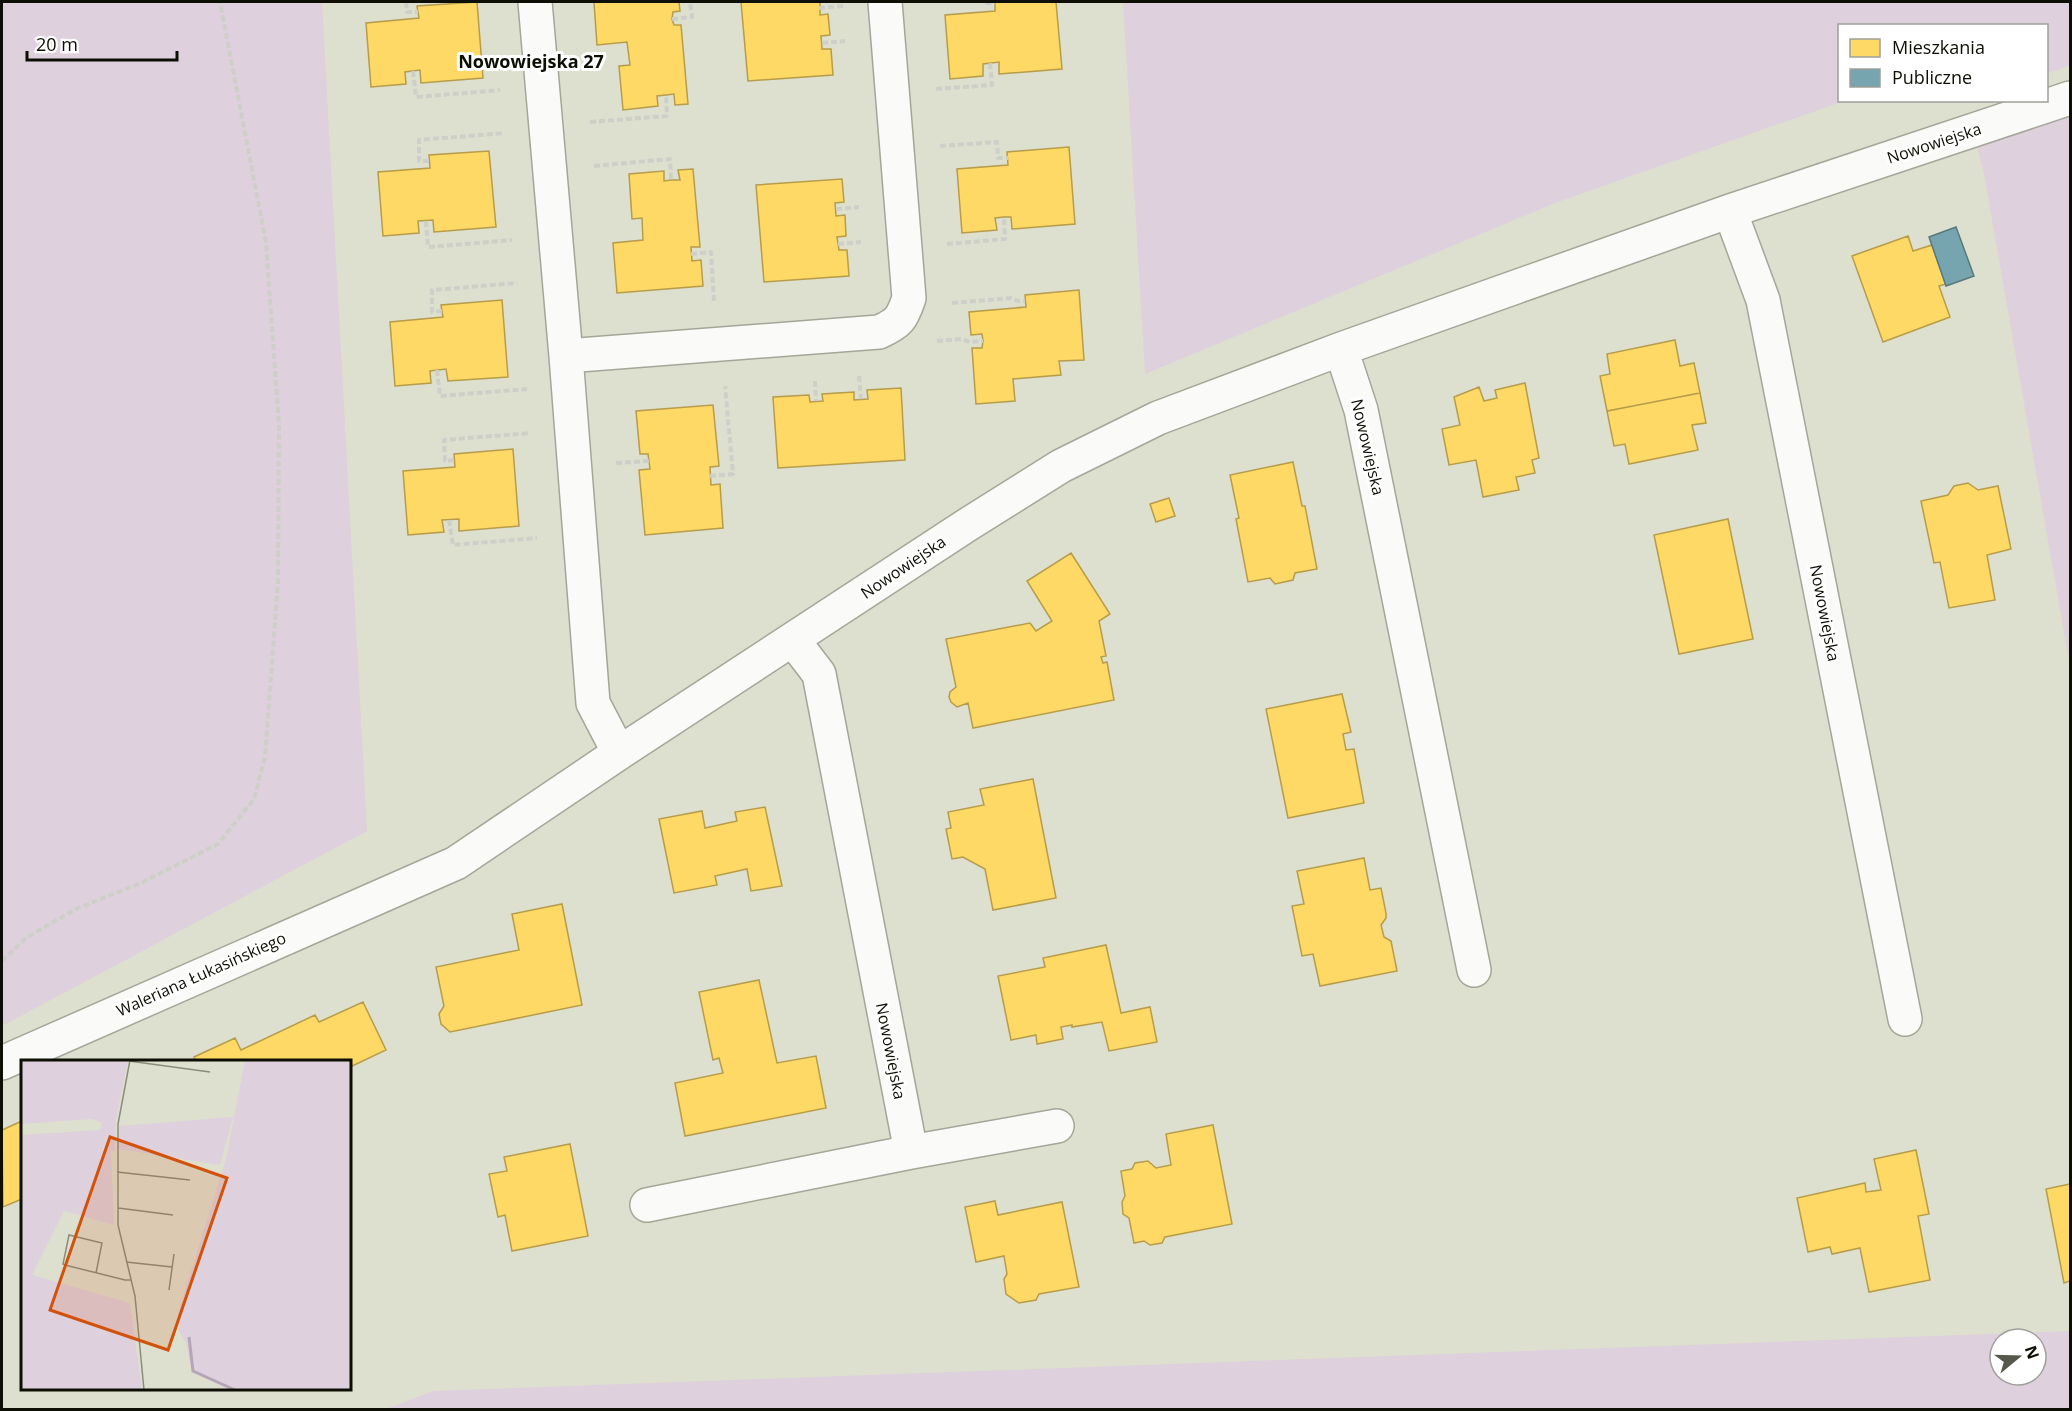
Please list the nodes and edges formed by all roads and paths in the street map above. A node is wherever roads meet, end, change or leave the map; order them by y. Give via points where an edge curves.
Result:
1 (220, 2) edge
2 (406, 2) edge
3 (535, 2) edge
4 (690, 2) edge
5 (885, 2) edge
6 (986, 2) edge
7 (995, 3) dead end
8 (417, 12) dead end
9 (672, 19) dead end
10 (990, 63) dead end
11 (413, 71) dead end
12 (936, 89) dead end
13 (510, 90) dead end
14 (666, 95) dead end
15 (2070, 98) edge
16 (583, 123) dead end
17 (514, 132) dead end
18 (929, 147) dead end
19 (1008, 158) dead end
20 (429, 161) dead end
21 (587, 166) dead end
22 (671, 180) dead end
23 (1730, 211) junction
24 (1004, 217) dead end
25 (426, 221) dead end
26 (522, 239) dead end
27 (937, 245) dead end
28 (692, 254) dead end
29 (526, 282) dead end
30 (1025, 300) dead end
31 (942, 304) dead end
32 (442, 311) dead end
33 (715, 311) dead end
34 (982, 340) dead end
35 (933, 341) dead end
36 (1341, 349) junction
37 (566, 356) junction
38 (437, 370) dead end
39 (724, 375) dead end
40 (534, 388) dead end
41 (538, 432) dead end
42 (454, 460) dead end
43 (710, 476) dead end
44 (449, 520) dead end
45 (547, 538) dead end
46 (793, 640) junction
47 (619, 753) junction
48 (402, 886) joint
49 (2, 961) edge
50 (1474, 970) dead end
51 (1905, 1019) dead end
52 (2, 1063) edge
53 (1057, 1126) dead end
54 (911, 1152) junction
55 (647, 1205) dead end

1 - 49 path via 266,243 279,426 278,581 265,757 254,800 218,844 143,882 76,909 27,938
2 - 8 path via 407,12
3 - 37 street
4 - 9 path via 692,17
5 - 37 street via 909,298 896,325 879,332
6 - 7 path
10 - 12 path via 992,85
11 - 13 path via 416,97
14 - 16 path via 667,116
15 - 23 street, Nowowiejska
17 - 20 path via 419,140 419,161
18 - 19 path via 997,142 998,159
21 - 22 path via 670,159
23 - 36 street, Nowowiejska
23 - 51 street, Nowowiejska via 1763,300
24 - 27 path via 1005,239
25 - 26 path via 428,246
28 - 33 path via 711,252
29 - 32 path via 432,290 432,312
30 - 31 path
34 - 35 path
36 - 46 street, Nowowiejska via 1158,418 1061,466
36 - 50 street, Nowowiejska via 1361,410
37 - 47 street via 593,704
38 - 40 path via 440,396
39 - 43 path via 733,474
41 - 42 path via 444,440 445,461
44 - 45 path via 453,545
46 - 47 street, Nowowiejska
46 - 54 street, Nowowiejska via 819,674
47 - 48 street, Nowowiejska via 456,863
48 - 52 street, Waleriana Łukasińskiego
53 - 54 street
54 - 55 street

